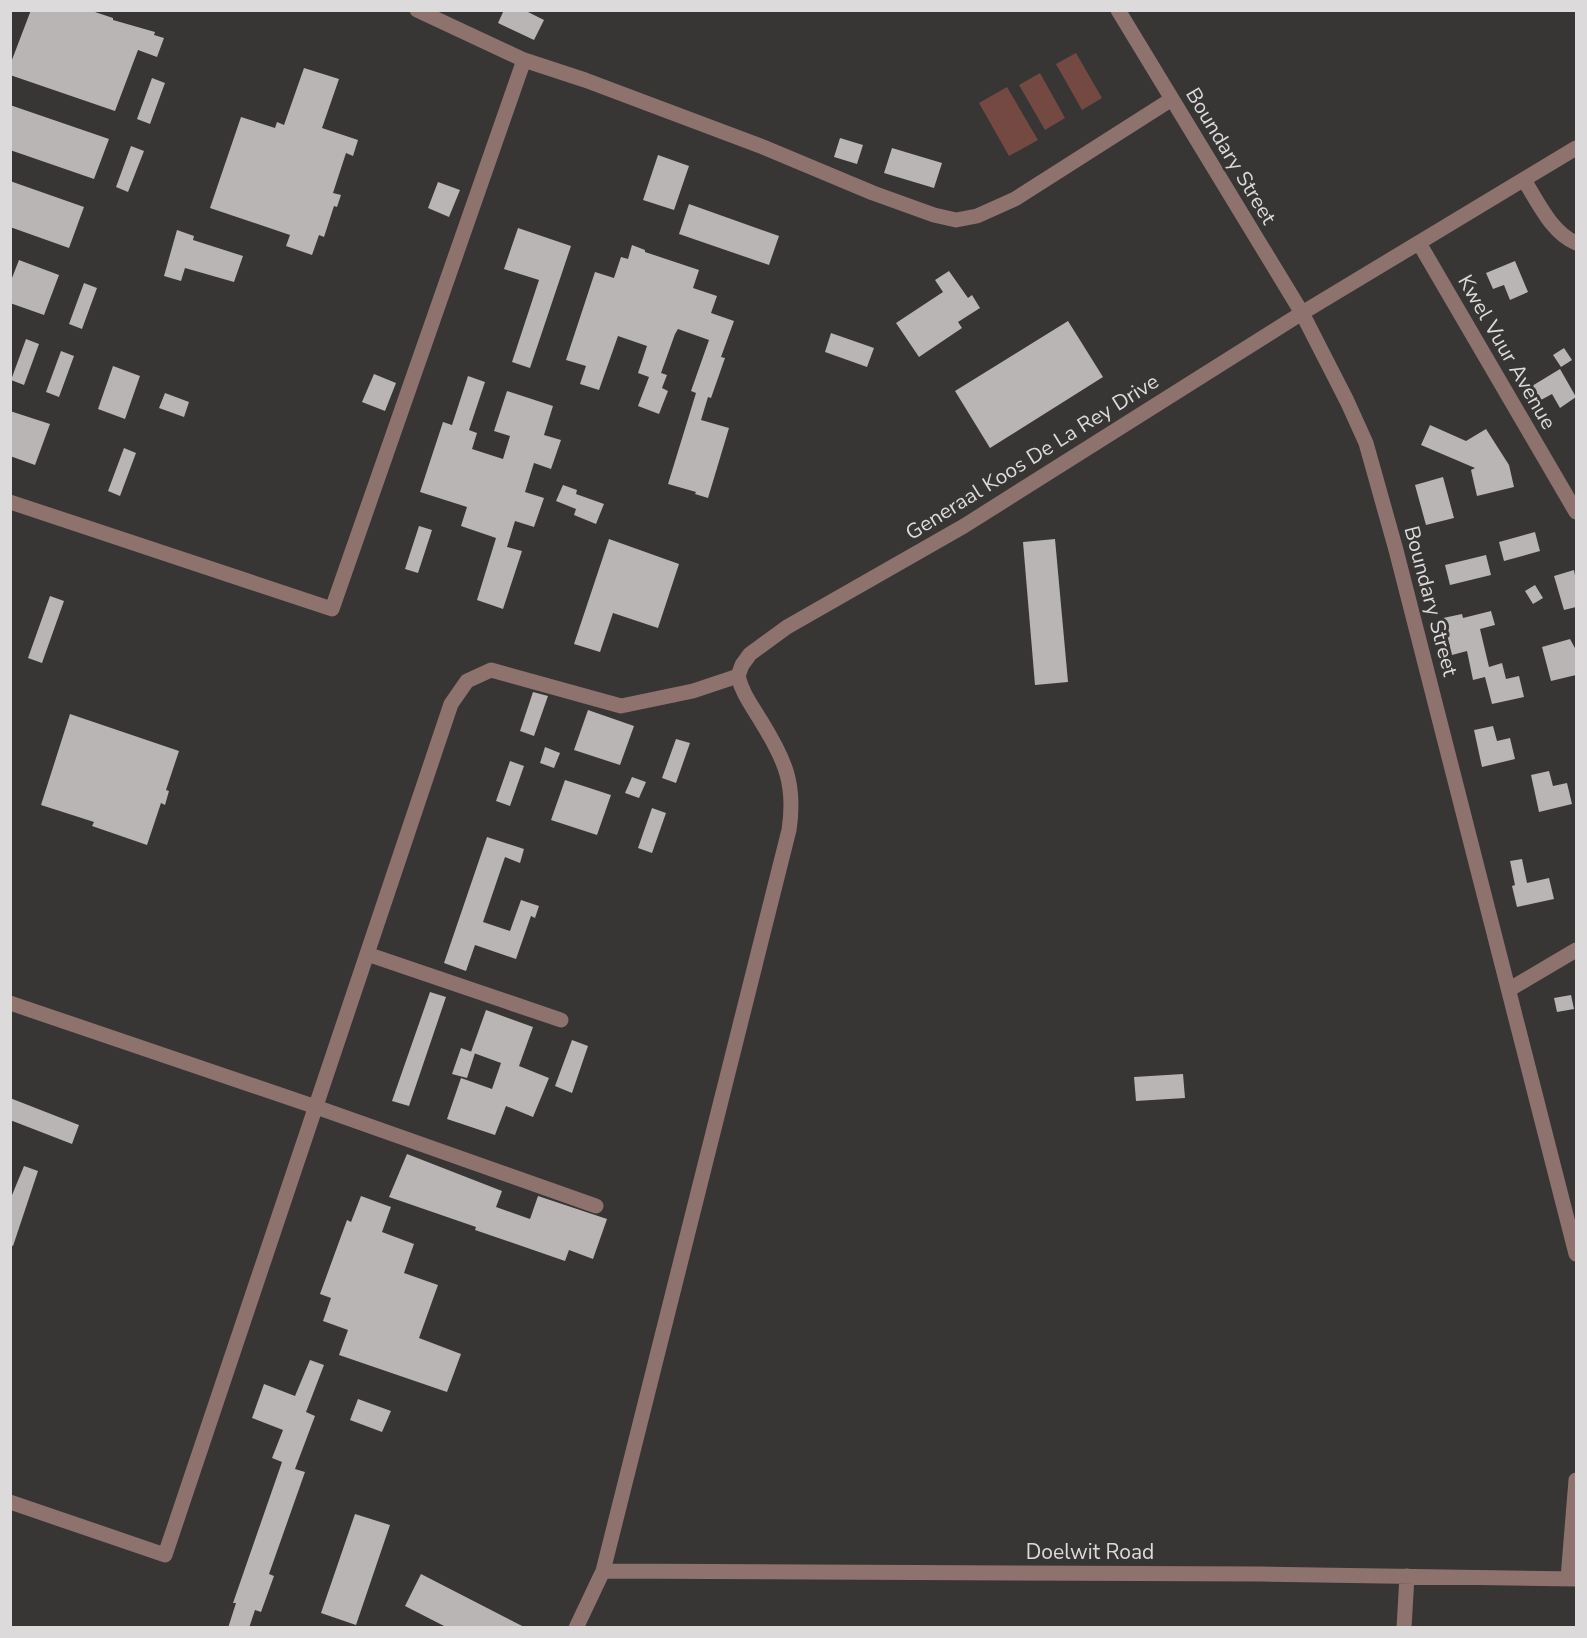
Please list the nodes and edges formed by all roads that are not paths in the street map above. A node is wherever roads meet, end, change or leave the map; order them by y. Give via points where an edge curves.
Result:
1 (417, 10) edge
2 (1118, 10) edge
3 (524, 60) junction
4 (1172, 99) junction
5 (1576, 148) edge
6 (1524, 180) junction
7 (1419, 243) junction
8 (1576, 243) edge
9 (1302, 313) junction
10 (10, 502) edge
11 (1576, 513) edge
12 (738, 676) junction
13 (1576, 951) edge
14 (367, 954) junction
15 (1510, 989) junction
16 (10, 1003) edge
17 (561, 1020) dead end
18 (316, 1107) junction
19 (596, 1206) dead end
20 (1576, 1254) edge
21 (1576, 1480) edge
22 (10, 1502) edge
23 (603, 1570) junction
24 (1407, 1576) junction
25 (1572, 1578) edge
26 (576, 1628) edge
27 (1404, 1628) edge

1 - 3 street
2 - 4 street, Boundary Street
3 - 4 street via 763,147 894,201 956,219 977,216 1015,199
3 - 10 street via 332,609
4 - 9 street, Boundary Street
5 - 6 street, Generaal Koos De La Rey Drive
6 - 7 street, Generaal Koos De La Rey Drive
6 - 8 street via 1554,226
7 - 9 street, Generaal Koos De La Rey Drive
7 - 11 street, Kwel Vuur Avenue
9 - 12 street, Generaal Koos De La Rey Drive via 964,526 787,627 750,654
9 - 15 street, Boundary Street via 1369,452
12 - 14 street via 693,691 621,706 491,670 467,681 451,704
12 - 23 street via 789,776 793,805
13 - 15 street
14 - 17 street
14 - 18 street
15 - 20 street, Boundary Street
16 - 18 street
18 - 19 street
18 - 22 street via 165,1555
21 - 25 street
23 - 24 street, Doelwit Road
23 - 26 street
24 - 25 street, Doelwit Road
24 - 27 street

